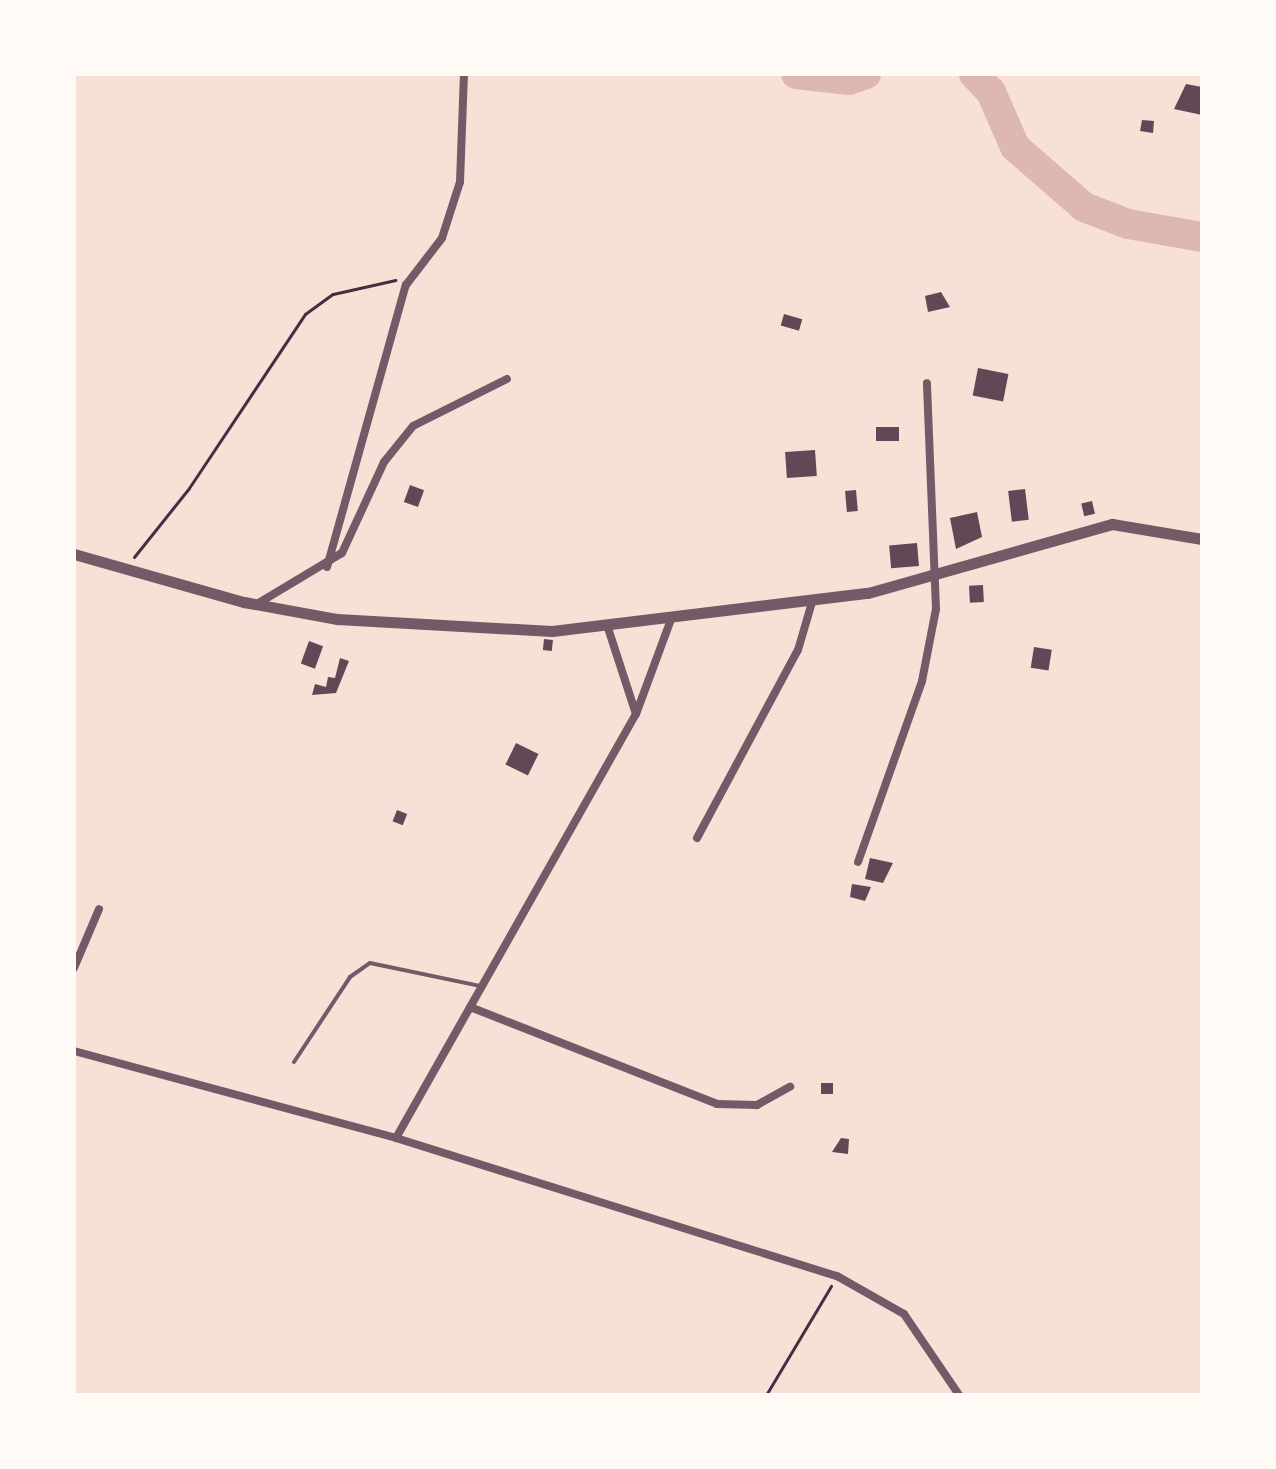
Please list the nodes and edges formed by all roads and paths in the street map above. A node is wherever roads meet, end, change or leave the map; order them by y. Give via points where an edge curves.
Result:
1 (464, 74) edge
2 (415, 268) junction
3 (507, 379) dead end
4 (927, 383) dead end
5 (1202, 539) edge
6 (74, 554) edge
7 (327, 567) junction
8 (125, 568) junction
9 (938, 577) junction
10 (812, 602) junction
11 (257, 604) junction
12 (670, 622) junction
13 (608, 628) junction
14 (636, 714) junction
15 (697, 838) dead end
16 (858, 862) dead end
17 (99, 909) dead end
18 (74, 968) edge
19 (482, 986) junction
20 (470, 1007) junction
21 (74, 1051) edge
22 (294, 1062) dead end
23 (790, 1087) dead end
24 (396, 1138) junction
25 (837, 1276) junction
26 (766, 1395) edge
27 (959, 1395) edge

1 - 2 street via 460,182 442,238
2 - 7 street
2 - 8 path via 392,282 333,294 305,314 189,488
3 - 7 street via 395,443 357,531
4 - 9 street
5 - 9 street via 1112,524
6 - 8 street
7 - 11 street
8 - 11 street
9 - 10 street
9 - 16 street via 922,681
10 - 12 street
10 - 15 street via 798,650
11 - 13 street via 337,619
12 - 13 street
12 - 14 street
13 - 14 street
14 - 19 street
17 - 18 street
19 - 20 street
19 - 22 lane via 370,963 350,977
20 - 23 street via 717,1104 757,1105
20 - 24 street
21 - 24 street
24 - 25 street
25 - 26 path
25 - 27 street via 904,1314

